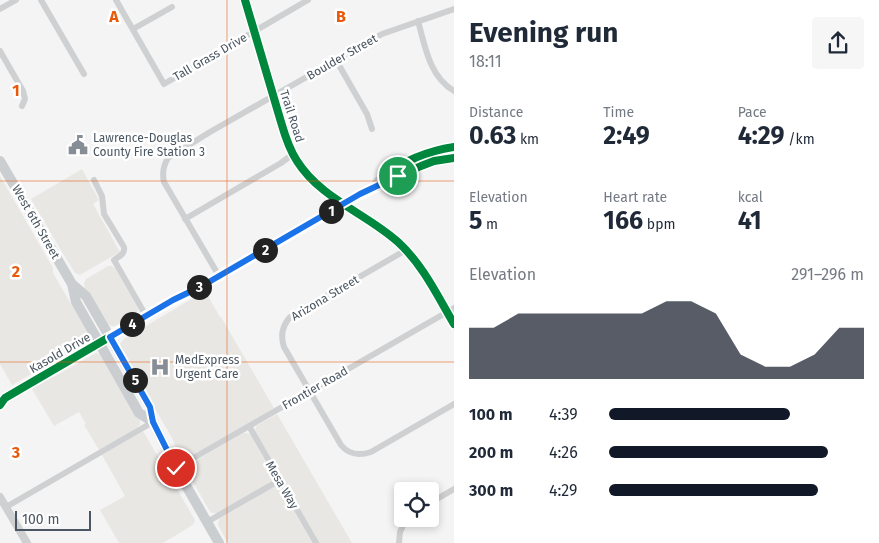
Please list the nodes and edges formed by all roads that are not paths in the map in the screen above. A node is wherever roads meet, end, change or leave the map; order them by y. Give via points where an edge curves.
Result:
1 (16, 0) edge
2 (41, 0) edge
3 (116, 0) edge
4 (245, 0) edge
5 (308, 0) edge
6 (172, 7) dead end
7 (0, 9) edge
8 (454, 9) edge
9 (418, 21) junction
10 (133, 29) junction
11 (253, 32) junction
12 (0, 51) edge
13 (336, 60) junction
14 (84, 74) dead end
15 (454, 90) edge
16 (274, 96) junction
17 (22, 106) dead end
18 (372, 129) dead end
19 (454, 147) edge
20 (293, 154) junction
21 (454, 158) edge
22 (0, 161) edge
23 (94, 180) dead end
24 (360, 194) junction
25 (344, 204) junction
26 (186, 219) junction
27 (406, 250) junction
28 (219, 276) junction
29 (72, 284) junction
30 (450, 310) edge
31 (146, 316) junction
32 (454, 324) edge
33 (110, 337) junction
34 (99, 343) junction
35 (310, 391) junction
36 (2, 400) edge
37 (454, 404) edge
38 (153, 422) junction
39 (249, 426) junction
40 (176, 468) junction
41 (280, 480) junction
42 (454, 489) edge
43 (0, 497) edge
44 (439, 498) edge
45 (6, 507) junction
46 (207, 522) junction
47 (402, 527) edge
48 (27, 543) edge
49 (220, 543) edge
50 (316, 543) edge
51 (400, 543) edge

1 - 7 street
2 - 14 street
3 - 10 street
4 - 11 street, Trail Road
5 - 11 street, Tall Grass Drive
6 - 10 street
8 - 9 street, Boulder Street
9 - 13 street, Boulder Street via 382,34
9 - 15 street via 434,70 444,84
10 - 11 street, Tall Grass Drive via 164,84
11 - 16 street, Trail Road
12 - 17 street via 23,91
13 - 16 street, Boulder Street
13 - 18 street via 367,114
16 - 20 street, Trail Road
16 - 26 street, Boulder Street via 172,155 165,163 164,182
19 - 24 main road, Kasold Drive via 407,161
20 - 25 street, Trail Road via 314,182
20 - 26 street
21 - 24 main road, Kasold Drive via 421,166
22 - 29 main road, West 6th Street
23 - 31 street via 102,196 104,214 124,247 124,253 114,260
24 - 25 main road, Kasold Drive
25 - 27 street, Trail Road
25 - 28 main road, Kasold Drive
26 - 28 street
27 - 30 street, Trail Road
27 - 35 street, Arizona Street via 286,322 282,333 284,347
28 - 31 main road, Kasold Drive
29 - 33 main road, West 6th Street via 86,296
29 - 34 main road, West 6th Street via 76,302
30 - 32 street, Trail Road
30 - 35 street, Frontier Road
31 - 33 main road, Kasold Drive
33 - 34 main road, Kasold Drive
33 - 38 main road, West 6th Street via 150,407
34 - 36 main road, Kasold Drive
34 - 38 main road, West 6th Street via 139,413
35 - 37 street via 341,445 356,455 371,452
35 - 39 street, Frontier Road
38 - 40 main road, West 6th Street
38 - 45 street
39 - 40 street, Frontier Road
39 - 41 street, Mesa Way
40 - 46 main road, West 6th Street
41 - 46 street
41 - 50 street, Mesa Way
42 - 44 street
43 - 45 street
45 - 48 street
46 - 49 main road, West 6th Street
47 - 51 street

